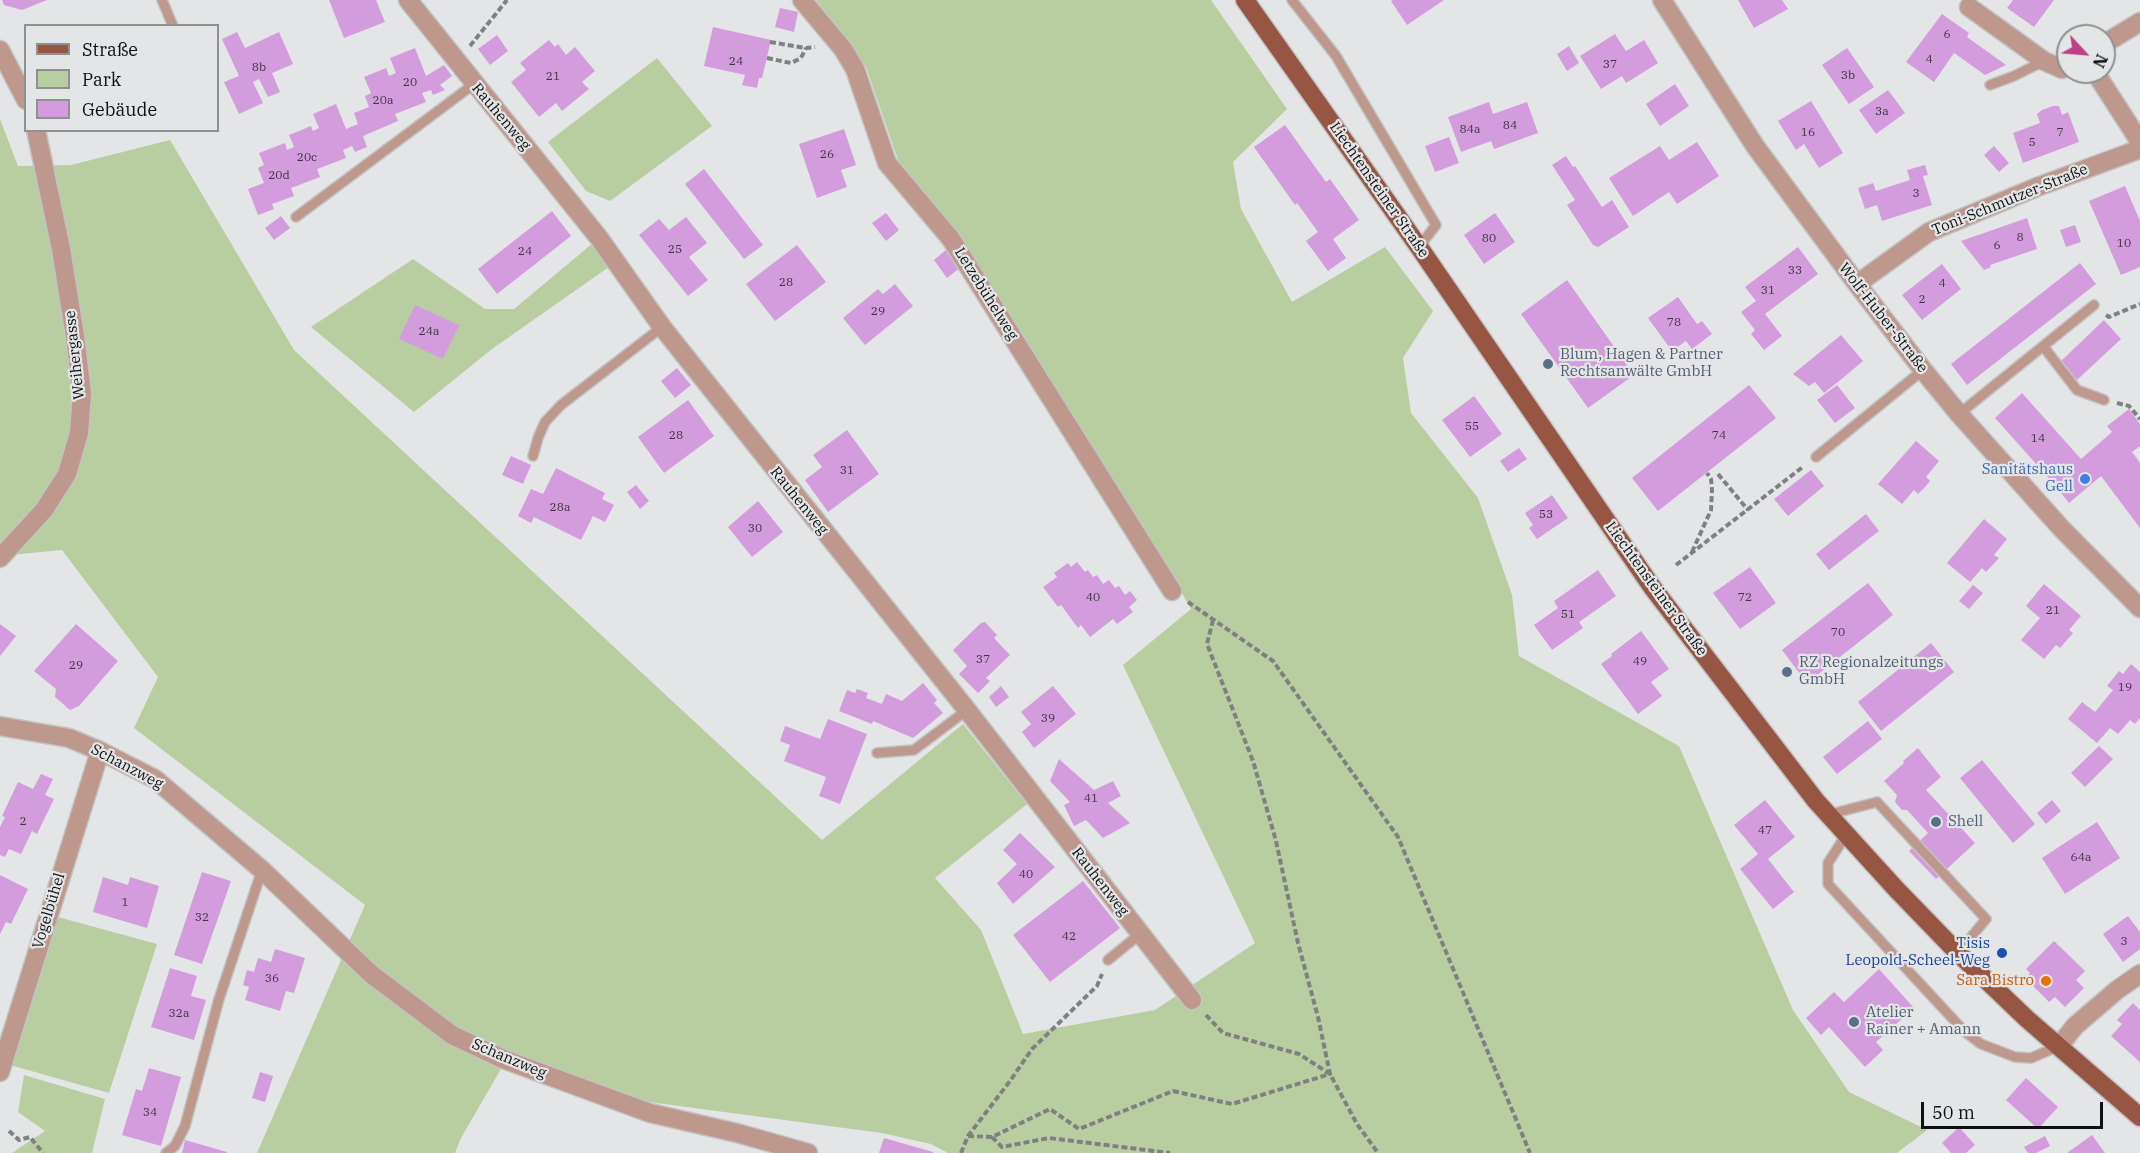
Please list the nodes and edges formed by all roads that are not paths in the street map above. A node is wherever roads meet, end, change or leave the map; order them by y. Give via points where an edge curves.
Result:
1 (162, 0) edge
2 (408, 0) edge
3 (802, 0) edge
4 (1245, 0) edge
5 (1292, 0) edge
6 (1662, 0) edge
7 (1969, 7) dead end
8 (2140, 22) edge
9 (172, 24) edge
10 (2116, 37) edge
11 (0, 50) edge
12 (2044, 61) junction
13 (2056, 66) edge
14 (474, 84) junction
15 (2103, 84) edge
16 (1990, 85) dead end
17 (24, 96) edge
18 (36, 132) edge
19 (2140, 142) edge
20 (2140, 149) edge
21 (296, 218) dead end
22 (1419, 247) junction
23 (1857, 284) junction
24 (2094, 305) road end
25 (662, 327) junction
26 (2043, 346) junction
27 (1923, 370) junction
28 (2104, 400) road end
29 (1959, 414) junction
30 (533, 456) dead end
31 (1816, 457) road end
32 (0, 558) edge
33 (1172, 591) road end
34 (2140, 608) edge
35 (967, 710) junction
36 (0, 726) edge
37 (100, 751) junction
38 (877, 753) dead end
39 (1827, 814) junction
40 (1845, 835) junction
41 (262, 870) junction
42 (1140, 934) junction
43 (1958, 953) junction
44 (1108, 960) road end
45 (2140, 974) edge
46 (1192, 1000) road end
47 (2059, 1046) junction
48 (0, 1072) edge
49 (2140, 1117) edge
50 (166, 1153) edge
51 (808, 1153) edge

1 - 9 lane
2 - 14 street, Rauhenweg
3 - 33 street, Letzebühelweg via 855,69 887,163 951,239
4 - 22 main road, Liechtensteiner Straße
5 - 22 lane via 1336,56 1436,225
6 - 23 street, Wolf-Huber-Straße via 1755,146
7 - 12 street
8 - 10 street
11 - 17 street
12 - 13 street
12 - 16 lane
14 - 21 lane
14 - 25 street, Rauhenweg via 599,238
15 - 19 street
18 - 32 street, Weihergasse via 75,336 82,393 79,433 67,474 56,492
20 - 23 street, Toni-Schmutzer-Straße via 1929,232
22 - 39 main road, Liechtensteiner Straße via 1652,586
23 - 27 street, Wolf-Huber-Straße
24 - 26 lane
25 - 30 lane via 561,405 545,422
25 - 35 street, Rauhenweg
26 - 28 lane via 2077,390
26 - 29 lane
27 - 29 street, Wolf-Huber-Straße
27 - 31 lane
29 - 34 street, Wolf-Huber-Straße via 2061,528
35 - 38 lane via 914,750
35 - 42 street, Rauhenweg
36 - 37 street, Schanzweg via 69,738
37 - 41 street, Schanzweg via 155,779
37 - 48 street, Vogelbühel
39 - 40 main road, Liechtensteiner Straße
39 - 43 lane via 1877,802 1986,919
40 - 43 main road, Liechtensteiner Straße
40 - 47 lane via 1828,863 1828,884 1964,1031 1982,1044 2015,1058 2031,1058
41 - 50 lane via 219,999 185,1126 175,1146
41 - 51 street, Schanzweg via 371,974 452,1035 503,1059 650,1113
42 - 44 lane
42 - 46 street, Rauhenweg
43 - 47 main road, Liechtensteiner Straße
45 - 47 street via 2075,1026
47 - 49 main road, Liechtensteiner Straße

